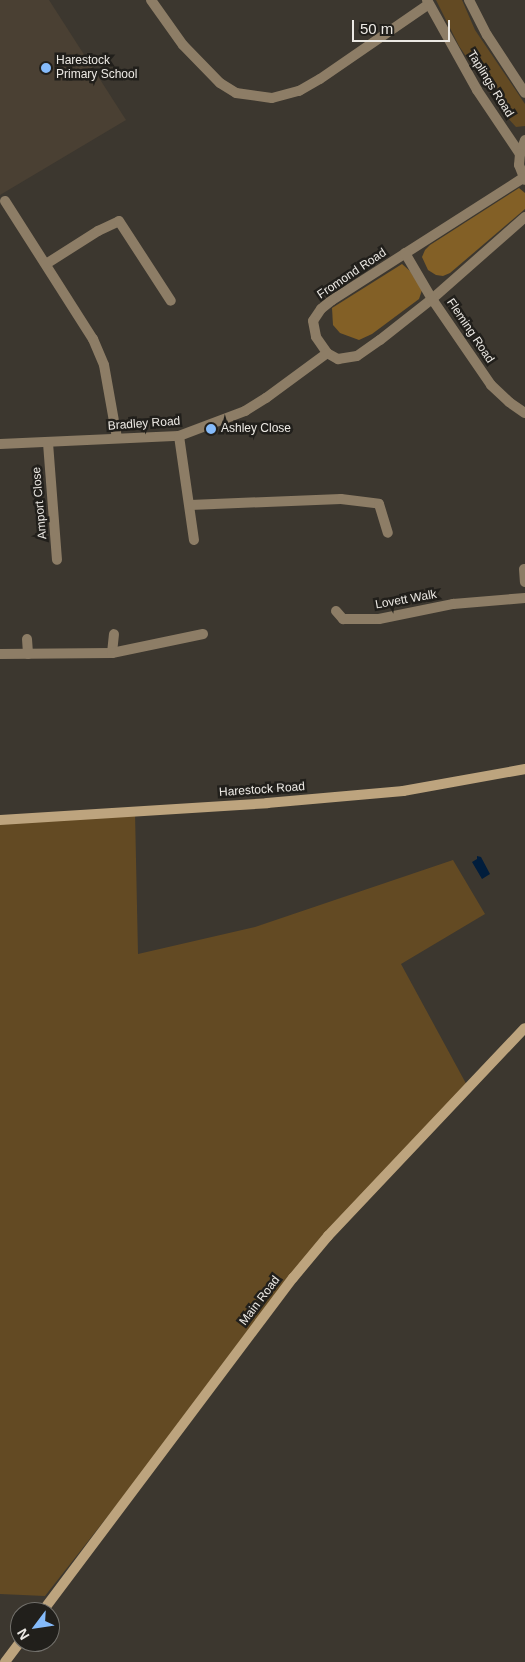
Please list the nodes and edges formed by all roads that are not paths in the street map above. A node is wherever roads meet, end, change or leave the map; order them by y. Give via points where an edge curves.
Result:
1 (151, 0) edge
2 (469, 0) edge
3 (428, 2) edge
4 (525, 94) edge
5 (525, 140) edge
6 (520, 154) junction
7 (524, 179) edge
8 (6, 201) dead end
9 (525, 217) edge
10 (405, 254) junction
11 (46, 264) junction
12 (432, 299) junction
13 (171, 301) dead end
14 (327, 353) junction
15 (525, 412) edge
16 (179, 436) junction
17 (117, 438) junction
18 (48, 443) junction
19 (0, 444) edge
20 (190, 505) junction
21 (388, 533) dead end
22 (194, 540) dead end
23 (57, 560) dead end
24 (524, 569) edge
25 (525, 582) edge
26 (525, 598) edge
27 (336, 611) dead end
28 (114, 634) dead end
29 (203, 634) dead end
30 (27, 639) dead end
31 (112, 653) junction
32 (0, 654) edge
33 (28, 654) junction
34 (525, 769) edge
35 (0, 820) edge
36 (525, 1028) edge
37 (49, 1602) edge

1 - 3 street via 183,45 220,84 236,93 272,98 298,91 320,79
2 - 4 street, Taplings Road
3 - 6 street, Taplings Road via 477,90
5 - 6 street, Fromond Road
6 - 7 street, Fromond Road via 519,164
7 - 10 street, Fromond Road
8 - 11 street
9 - 12 street
10 - 12 street, Fleming Road
10 - 14 street, Fromond Road via 320,310 313,321 316,337
11 - 13 street via 119,221
11 - 17 street via 94,339 104,365
12 - 14 street via 357,356 338,359
12 - 15 street, Fleming Road via 491,386
14 - 16 street, Bradley Road via 266,398 236,414
16 - 17 street, Bradley Road
16 - 20 street
17 - 18 street, Bradley Road
18 - 19 street, Bradley Road
18 - 23 street, Amport Close
20 - 21 street via 341,499 379,504
20 - 22 street
24 - 25 street
26 - 27 street, Lovett Walk via 453,604 379,619 343,619
28 - 31 street
29 - 31 street
30 - 33 street
31 - 33 street
32 - 33 street
34 - 35 street, Harestock Road via 372,794
36 - 37 street, Main Road via 328,1236

